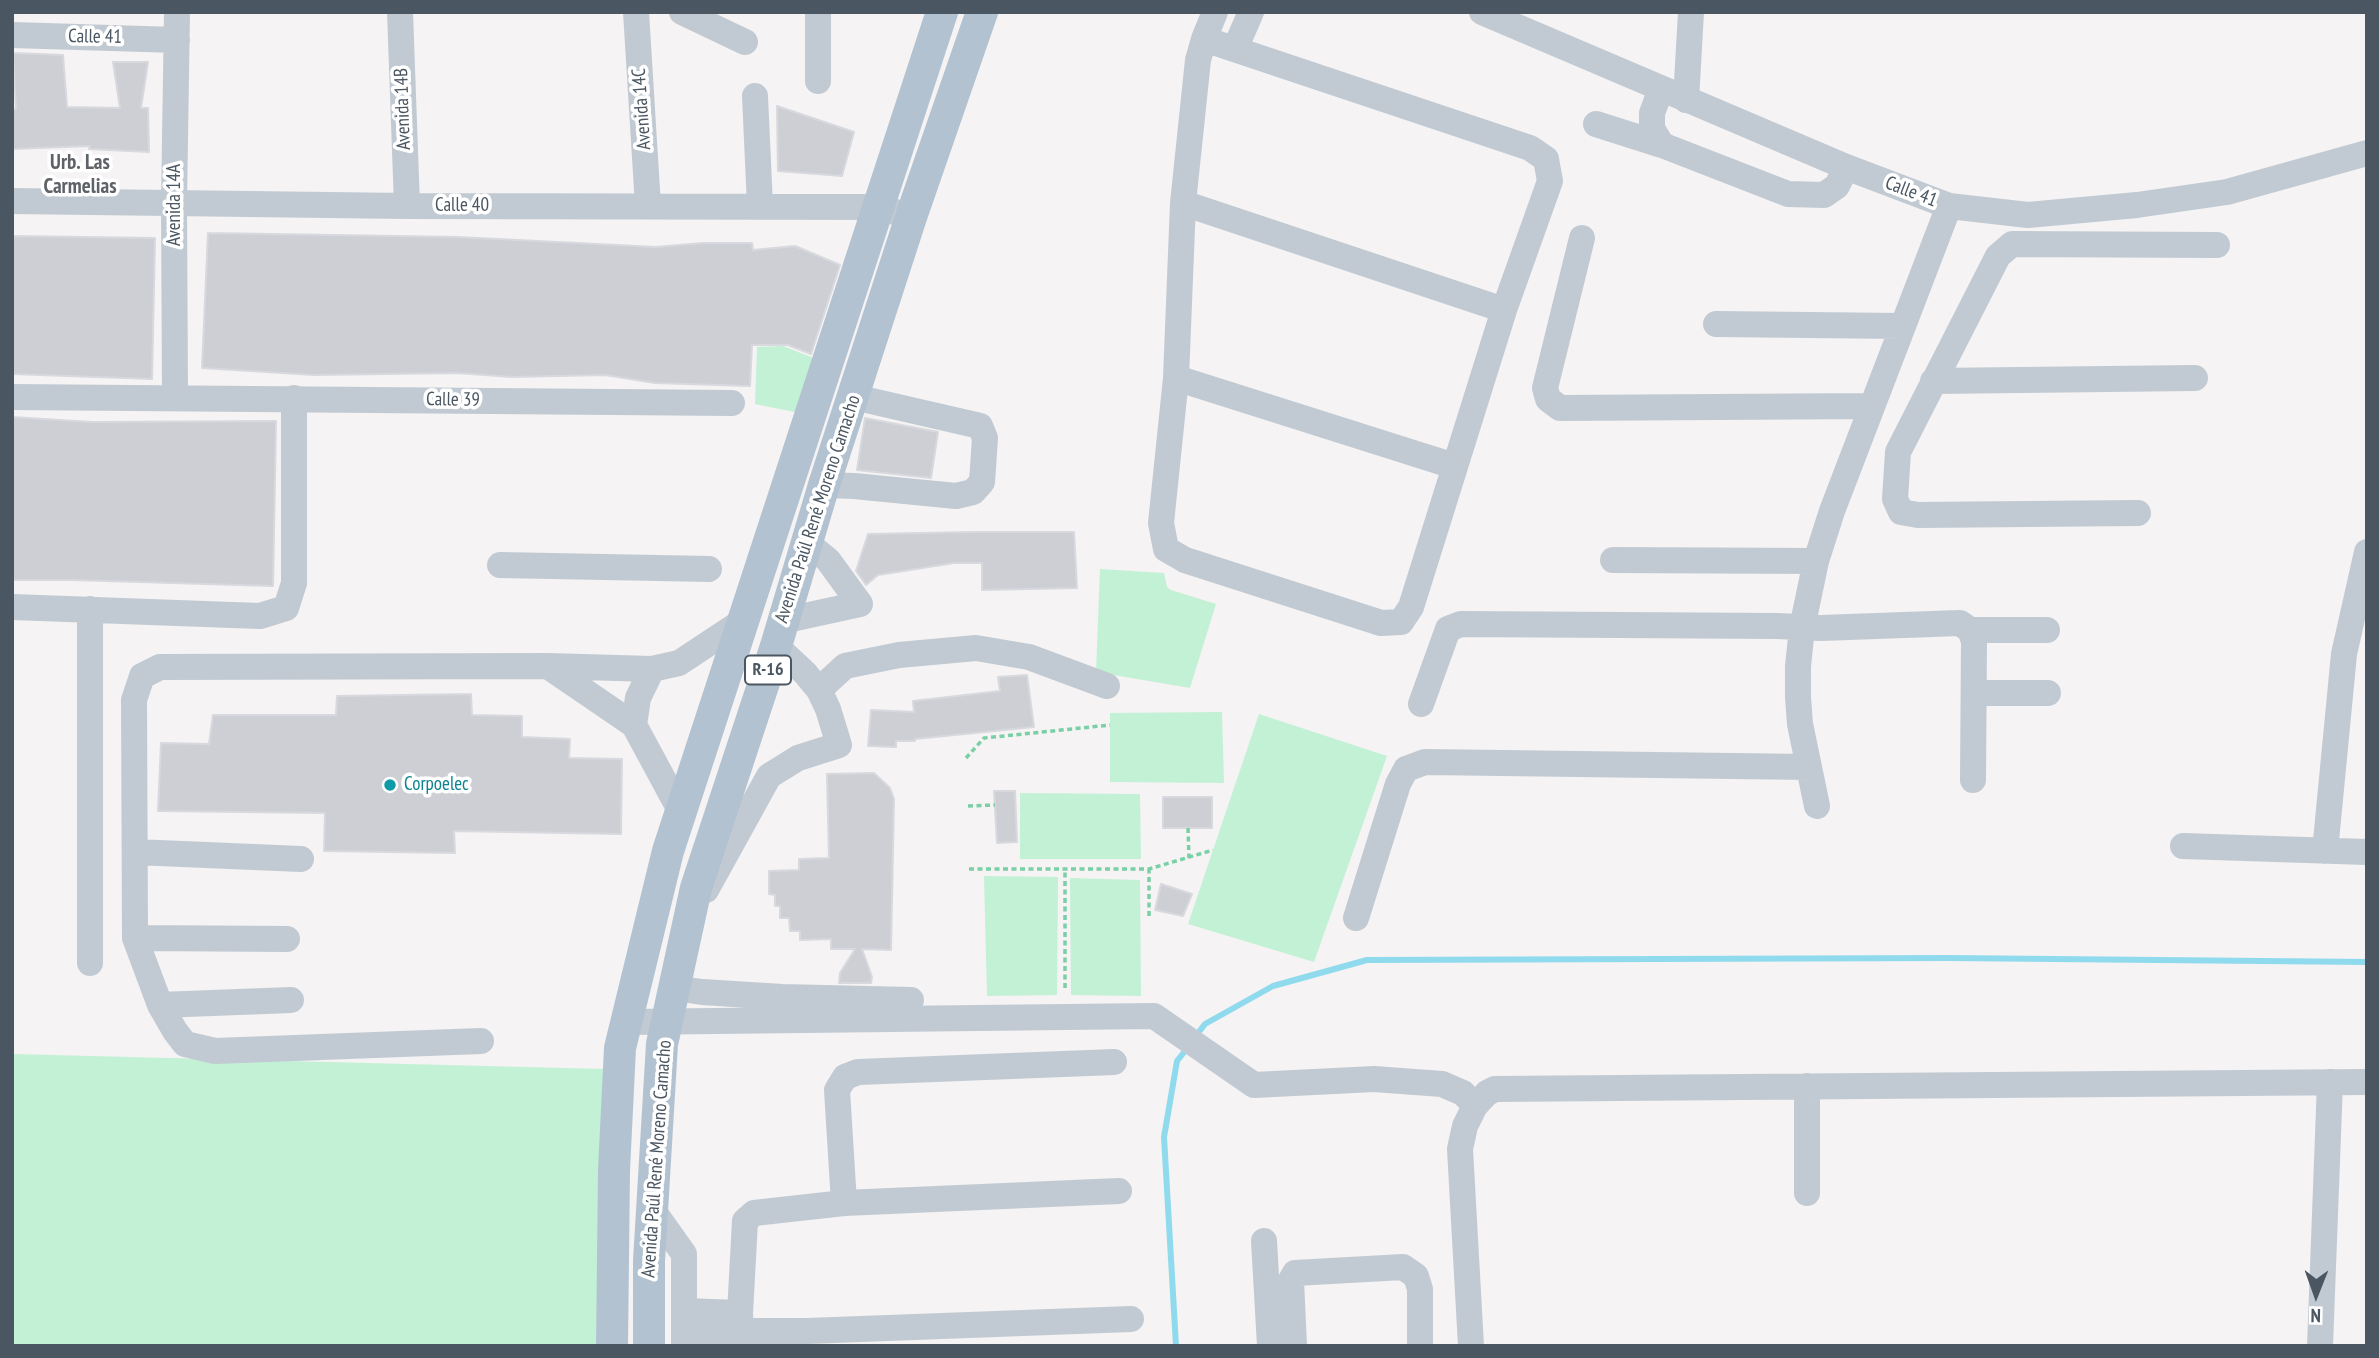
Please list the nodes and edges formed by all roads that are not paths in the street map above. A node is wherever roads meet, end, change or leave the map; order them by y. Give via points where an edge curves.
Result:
1 (177, 12) edge
2 (400, 12) edge
3 (636, 12) edge
4 (682, 12) edge
5 (818, 12) edge
6 (942, 12) edge
7 (982, 12) edge
8 (1215, 12) edge
9 (1251, 12) edge
10 (1482, 12) edge
11 (1691, 12) edge
12 (12, 35) edge
13 (1203, 39) junction
14 (177, 40) junction
15 (745, 42) dead end
16 (1235, 49) junction
17 (818, 80) dead end
18 (1661, 89) junction
19 (755, 96) dead end
20 (1686, 100) junction
21 (1596, 124) dead end
22 (1662, 145) junction
23 (2367, 153) edge
24 (1846, 167) junction
25 (12, 201) edge
26 (174, 202) junction
27 (1183, 203) junction
28 (407, 206) junction
29 (648, 206) junction
30 (760, 206) junction
31 (1949, 206) junction
32 (879, 207) junction
33 (911, 217) junction
34 (1582, 238) dead end
35 (2217, 245) dead end
36 (1504, 310) junction
37 (1716, 324) dead end
38 (1902, 327) junction
39 (1176, 378) junction
40 (2195, 378) dead end
41 (1933, 381) junction
42 (12, 397) edge
43 (175, 397) junction
44 (854, 397) junction
45 (294, 398) junction
46 (732, 403) dead end
47 (1872, 407) junction
48 (1860, 441) junction
49 (1898, 452) junction
50 (1454, 466) junction
51 (824, 485) junction
52 (2138, 513) dead end
53 (807, 543) junction
54 (2367, 552) edge
55 (1613, 560) dead end
56 (1816, 561) junction
57 (500, 565) dead end
58 (709, 569) dead end
59 (12, 607) edge
60 (90, 608) junction
61 (744, 620) junction
62 (1802, 628) junction
63 (1970, 630) junction
64 (2048, 630) dead end
65 (779, 633) junction
66 (2356, 654) edge
67 (547, 666) junction
68 (652, 669) junction
69 (1107, 686) dead end
70 (819, 690) junction
71 (1974, 692) junction
72 (2048, 694) dead end
73 (1421, 704) dead end
74 (634, 725) junction
75 (1809, 766) junction
76 (1973, 779) dead end
77 (1817, 806) dead end
78 (681, 812) junction
79 (2183, 846) dead end
80 (2325, 851) junction
81 (135, 852) junction
82 (2367, 852) edge
83 (301, 859) dead end
84 (1356, 918) dead end
85 (689, 923) junction
86 (135, 938) junction
87 (287, 939) dead end
88 (90, 963) dead end
89 (674, 988) junction
90 (291, 1000) dead end
91 (911, 1000) dead end
92 (160, 1005) junction
93 (627, 1022) junction
94 (667, 1023) junction
95 (481, 1041) dead end
96 (1114, 1062) dead end
97 (2330, 1082) junction
98 (2367, 1082) edge
99 (1807, 1086) junction
100 (1475, 1106) junction
101 (1119, 1191) dead end
102 (1807, 1192) dead end
103 (844, 1203) junction
104 (652, 1209) junction
105 (1264, 1241) dead end
106 (1131, 1319) dead end
107 (684, 1329) edge
108 (743, 1331) edge
109 (807, 1339) edge
110 (612, 1346) edge
111 (649, 1346) edge
112 (1270, 1346) edge
113 (1294, 1346) edge
114 (1420, 1346) edge
115 (1471, 1346) edge
116 (2319, 1346) edge

1 - 14 street, Avenida 14A
2 - 28 street, Avenida 14B
3 - 29 street, Avenida 14C
4 - 15 street
5 - 17 street
6 - 32 main road, Avenida Paúl René Moreno Camacho / R-16
7 - 33 main road, Avenida Paúl René Moreno Camacho / R-16
8 - 13 street
9 - 16 street
10 - 18 street, Calle 41
11 - 20 street
12 - 14 street, Calle 41
13 - 16 street
13 - 27 street
14 - 26 street, Avenida 14A
16 - 36 street via 1531,148 1546,159 1550,181
18 - 20 street, Calle 41
18 - 22 street via 1652,113 1652,129
19 - 30 street
20 - 24 street, Calle 41
21 - 22 street
22 - 24 street via 1788,194 1824,195 1837,186
23 - 31 street, Calle 41 via 2227,192 2137,205 2028,215
24 - 31 street, Calle 41
25 - 26 street, Calle 40
26 - 28 street, Calle 40
26 - 43 street, Avenida 14A
27 - 36 street
27 - 39 street
28 - 29 street, Calle 40
29 - 30 street, Calle 40
30 - 32 street, Calle 40
31 - 38 street
32 - 33 street, Calle 40
32 - 61 main road, Avenida Paúl René Moreno Camacho / R-16
33 - 44 main road, Avenida Paúl René Moreno Camacho / R-16
34 - 47 street via 1545,388 1548,399 1560,408
35 - 41 street via 2012,244 1998,256
36 - 50 street
37 - 38 street
38 - 47 street
39 - 50 street
39 - 50 street via 1161,523 1166,549 1185,560 1381,623 1401,622 1411,607
40 - 41 street
41 - 49 street
42 - 43 street, Calle 39
43 - 45 street, Calle 39
44 - 51 main road, Avenida Paúl René Moreno Camacho / R-16
44 - 51 street via 980,426 985,439 982,482 973,492 956,496
45 - 46 street, Calle 39
45 - 60 street via 294,583 286,608 260,616
47 - 48 street
48 - 49 street
48 - 56 street
49 - 52 street via 1895,499 1901,512
51 - 53 main road, Avenida Paúl René Moreno Camacho / R-16
53 - 65 main road, Avenida Paúl René Moreno Camacho / R-16
53 - 65 street via 833,566 860,604
54 - 66 street
55 - 56 street
56 - 62 street
57 - 58 street
59 - 60 street
60 - 88 street
61 - 68 street via 680,663
61 - 78 main road, Avenida Paúl René Moreno Camacho / R-16
62 - 63 street via 1960,623
62 - 73 street via 1461,624 1448,629
62 - 75 street via 1798,710
63 - 64 street
63 - 71 street
65 - 70 street
65 - 85 main road, Avenida Paúl René Moreno Camacho / R-16 via 696,888
66 - 80 street
67 - 68 street
67 - 74 street
67 - 81 street via 160,667 142,676 134,700
68 - 74 street via 638,698
69 - 70 street via 1029,657 976,648 899,655 845,666
70 - 85 street via 839,744 798,758 769,776
71 - 72 street
71 - 76 street
74 - 78 street
75 - 77 street
75 - 84 street via 1425,762 1406,769 1398,784
78 - 93 main road, Avenida Paúl René Moreno Camacho / R-16
79 - 80 street
80 - 82 street
81 - 83 street
81 - 86 street
85 - 89 main road, Avenida Paúl René Moreno Camacho / R-16
86 - 87 street
86 - 92 street
89 - 91 street via 782,997
89 - 94 main road, Avenida Paúl René Moreno Camacho / R-16
90 - 92 street
92 - 95 street via 185,1044 215,1051
93 - 94 street
93 - 110 main road, Avenida Paúl René Moreno Camacho / R-16 via 620,1048 614,1170
94 - 100 street via 1154,1016 1254,1085 1374,1079 1442,1084 1463,1093
94 - 104 main road, Avenida Paúl René Moreno Camacho / R-16
96 - 103 street via 859,1072 845,1077 837,1090
97 - 98 street
97 - 99 street
97 - 116 street
99 - 100 street via 1495,1089
99 - 102 street
100 - 115 street via 1462,1138 1459,1161
101 - 103 street
103 - 108 street via 754,1213 745,1222
104 - 107 street via 684,1254
104 - 111 main road, Avenida Paúl René Moreno Camacho / R-16
105 - 112 street
106 - 109 street
107 - 108 street
108 - 109 street
113 - 114 street via 1291,1280 1295,1273 1403,1267 1416,1276 1420,1289

